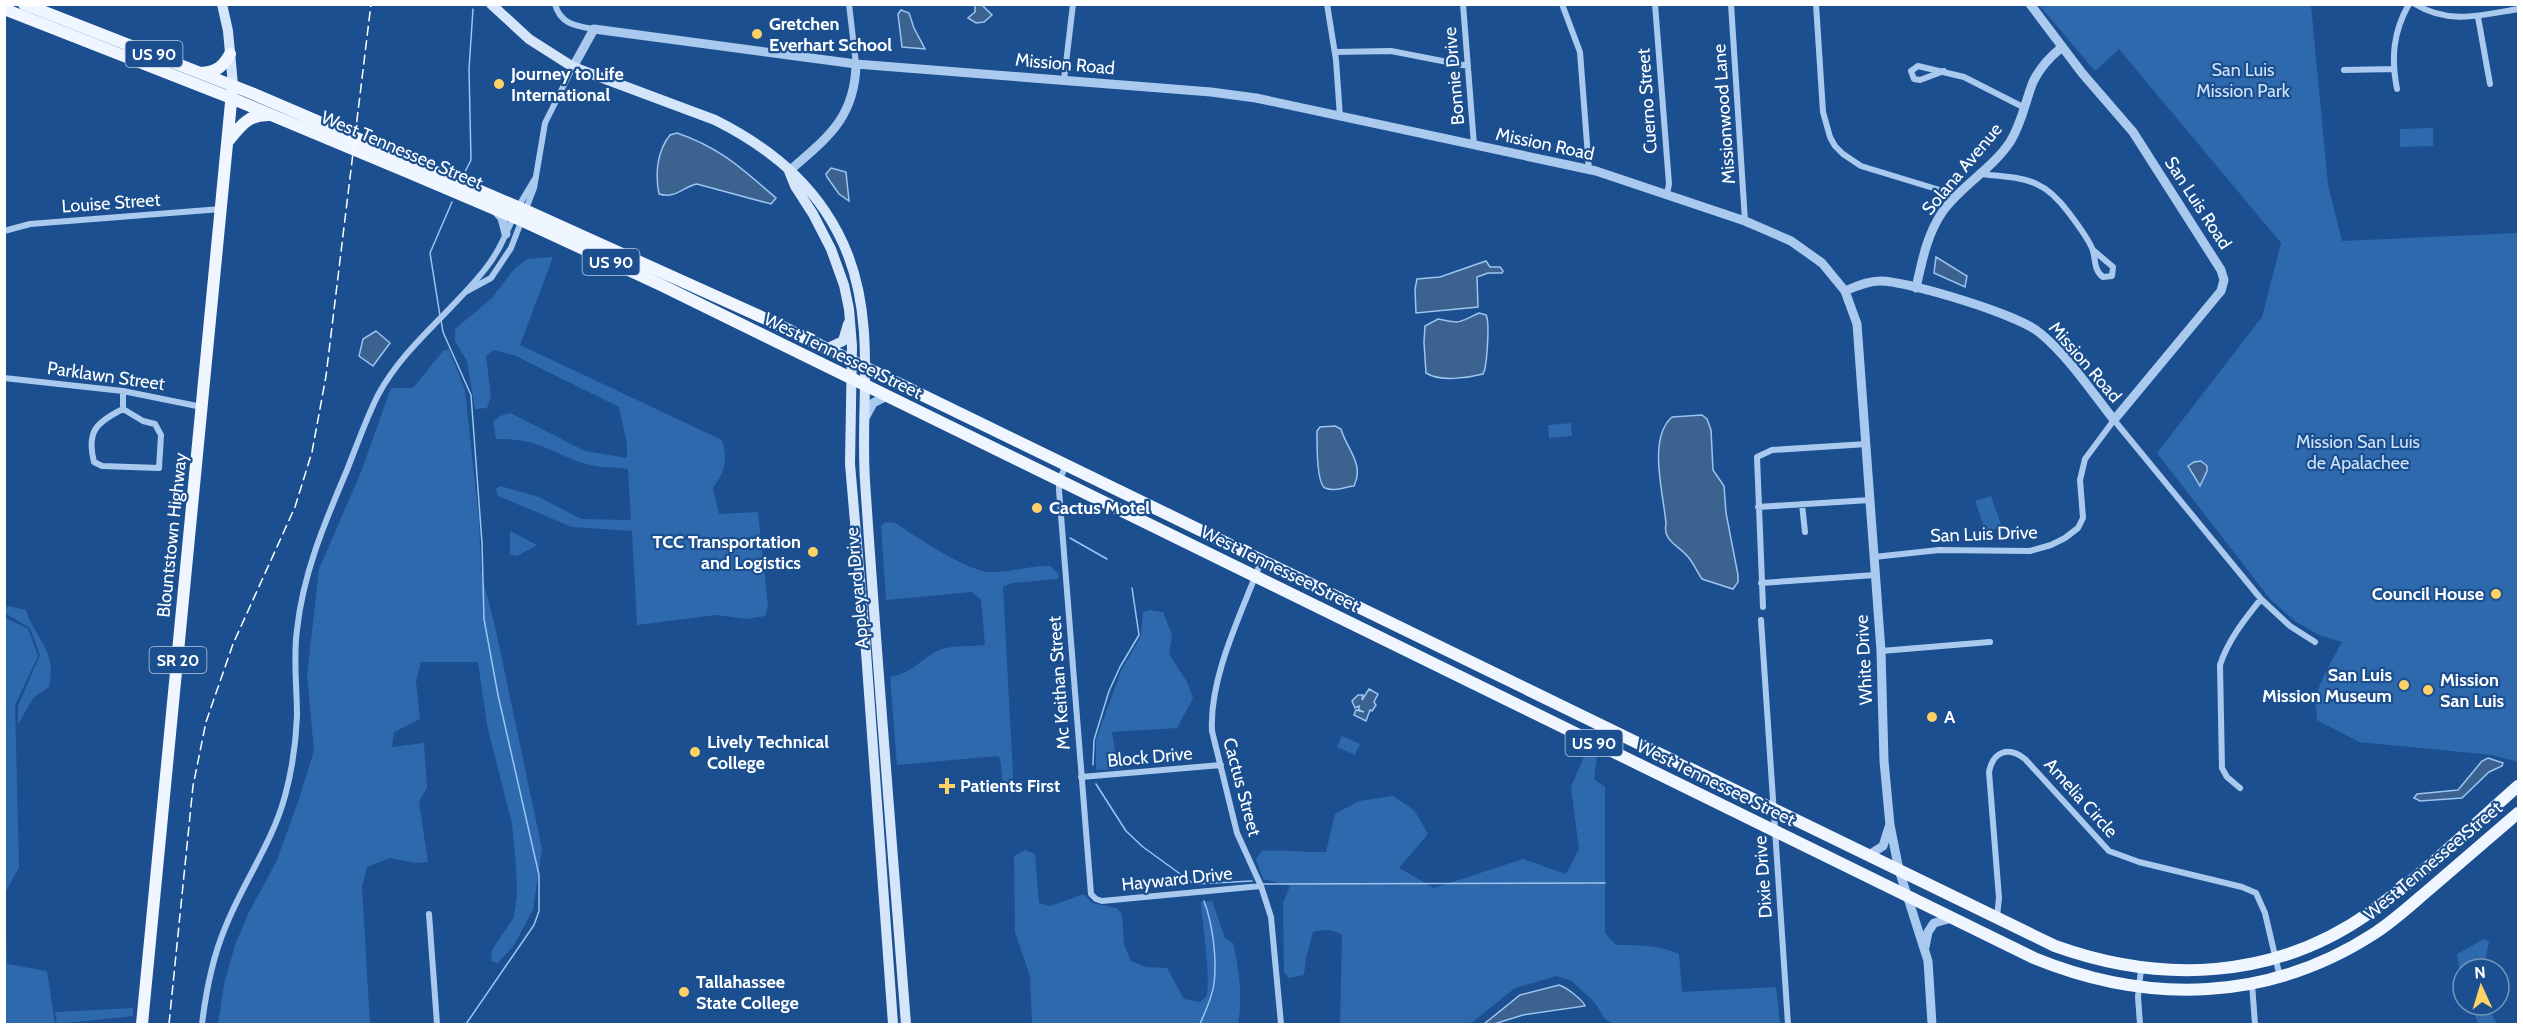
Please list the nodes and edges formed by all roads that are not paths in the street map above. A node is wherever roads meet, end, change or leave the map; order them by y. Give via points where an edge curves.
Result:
1 (222, 4) edge
2 (492, 4) edge
3 (555, 4) edge
4 (849, 4) edge
5 (1073, 4) edge
6 (1327, 4) edge
7 (1463, 4) edge
8 (1562, 4) edge
9 (1655, 4) edge
10 (1731, 4) edge
11 (1816, 4) edge
12 (2030, 4) edge
13 (2409, 4) edge
14 (2415, 4) edge
15 (15, 8) edge
16 (2518, 9) edge
17 (2478, 17) junction
18 (594, 29) junction
19 (2062, 47) junction
20 (1335, 52) junction
21 (230, 54) junction
22 (856, 64) junction
23 (1468, 66) junction
24 (573, 67) junction
25 (2394, 69) junction
26 (2344, 70) dead end
27 (1944, 71) junction
28 (201, 73) junction
29 (1064, 80) junction
30 (2490, 84) dead end
31 (2397, 89) dead end
32 (232, 92) junction
33 (2025, 108) junction
34 (274, 116) junction
35 (1340, 117) junction
36 (228, 141) junction
37 (1474, 145) junction
38 (1589, 170) junction
39 (789, 171) junction
40 (1981, 174) junction
41 (435, 177) junction
42 (536, 177) junction
43 (1667, 194) junction
44 (1954, 199) junction
45 (493, 208) junction
46 (220, 209) junction
47 (520, 214) junction
48 (1745, 221) junction
49 (4, 231) edge
50 (506, 234) junction
51 (2093, 250) dead end
52 (649, 268) junction
53 (630, 271) junction
54 (1916, 288) junction
55 (467, 291) junction
56 (1845, 291) junction
57 (850, 318) junction
58 (768, 320) junction
59 (738, 324) junction
60 (828, 348) junction
61 (852, 359) junction
62 (866, 366) junction
63 (4, 378) edge
64 (851, 380) junction
65 (864, 387) junction
66 (123, 391) junction
67 (885, 397) junction
68 (203, 407) junction
69 (123, 408) junction
70 (2114, 420) junction
71 (984, 423) junction
72 (863, 427) junction
73 (953, 430) junction
74 (1867, 444) junction
75 (1067, 464) junction
76 (1059, 482) junction
77 (1870, 500) junction
78 (1802, 504) junction
79 (1758, 507) junction
80 (1163, 511) junction
81 (1157, 529) junction
82 (1805, 532) dead end
83 (1874, 557) junction
84 (1262, 559) junction
85 (1875, 574) junction
86 (1255, 578) junction
87 (1761, 583) junction
88 (2261, 598) junction
89 (1763, 607) dead end
90 (875, 611) junction
91 (863, 612) junction
92 (1377, 615) junction
93 (1761, 620) dead end
94 (1369, 633) junction
95 (877, 637) junction
96 (866, 638) junction
97 (1990, 642) dead end
98 (2316, 642) dead end
99 (1881, 651) junction
100 (1523, 686) junction
101 (1513, 703) junction
102 (1668, 757) junction
103 (1221, 765) junction
104 (1642, 767) junction
105 (1081, 777) junction
106 (2518, 786) edge
107 (2240, 788) dead end
108 (1773, 808) junction
109 (2518, 813) edge
110 (1890, 825) junction
111 (1776, 831) junction
112 (892, 836) junction
113 (880, 837) junction
114 (1869, 855) junction
115 (1899, 870) junction
116 (2413, 879) junction
117 (1261, 886) junction
118 (2424, 894) junction
119 (1908, 896) junction
120 (1096, 900) joint
121 (429, 914) dead end
122 (2366, 916) junction
123 (1997, 917) junction
124 (1952, 918) junction
125 (2358, 942) junction
126 (2059, 947) junction
127 (1925, 949) junction
128 (2034, 958) junction
129 (2275, 958) junction
130 (2141, 969) junction
131 (2280, 977) junction
132 (2252, 984) junction
133 (2139, 987) junction
134 (903, 994) junction
135 (891, 995) junction
136 (142, 1024) edge
137 (202, 1024) edge
138 (437, 1024) edge
139 (894, 1024) edge
140 (906, 1024) edge
141 (1281, 1024) edge
142 (1788, 1024) edge
143 (1932, 1024) edge
144 (2140, 1024) edge
145 (2255, 1024) edge

1 - 21 main road
2 - 24 main road via 529,39
3 - 18 street via 565,21
4 - 22 street
5 - 29 street
6 - 20 street
7 - 23 street, Bonnie Drive
8 - 38 street via 1580,52
9 - 43 street, Cuerno Street
10 - 48 street, Missionwood Lane
11 - 44 street via 1823,112 1835,146 1861,166 1943,191
12 - 19 street, San Luis Road
13 - 25 street via 2397,31
14 - 17 street via 2445,17
15 - 28 main road, West Tennessee Street / US 90
15 - 32 main road, West Tennessee Street / US 90
16 - 17 street
17 - 30 street
18 - 22 street, Mission Road
18 - 24 street
19 - 33 street, Solana Avenue via 2036,77
19 - 70 street, San Luis Road via 2133,132 2223,275 2221,291
20 - 23 street via 1391,51
20 - 35 street
21 - 28 main road via 213,72
21 - 32 main road
22 - 29 street, Mission Road
22 - 39 street via 856,80 847,111 827,138
23 - 37 street, Bonnie Drive
24 - 39 main road via 715,120
24 - 42 street via 545,123
25 - 26 street
25 - 31 street
27 - 27 street via 1918,66 1911,71 1917,80
27 - 33 street
28 - 32 main road, West Tennessee Street / US 90
29 - 35 street, Mission Road via 1223,94
32 - 34 main road, West Tennessee Street / US 90
32 - 36 main road, Blountstown Highway / SR 20
32 - 41 main road, West Tennessee Street / US 90
33 - 40 street, Solana Avenue via 2010,143
34 - 36 main road via 248,119
34 - 41 main road, West Tennessee Street / US 90 via 420,177
35 - 37 street, Mission Road
36 - 46 main road, Blountstown Highway / SR 20
37 - 38 street, Mission Road
38 - 43 street, Mission Road
39 - 57 main road, Appleyard Drive via 831,249
39 - 62 main road, Appleyard Drive via 817,197 848,255 861,302
40 - 44 street, Solana Avenue
40 - 51 street via 2032,181 2050,190
41 - 45 main road, West Tennessee Street / US 90
41 - 47 main road, West Tennessee Street / US 90 via 449,178
42 - 47 street
42 - 47 street
43 - 48 street, Mission Road
44 - 54 street, Solana Avenue via 1932,230
45 - 47 main road, West Tennessee Street / US 90
45 - 50 street via 502,218
46 - 49 street, Louise Street via 30,224
46 - 68 main road, Blountstown Highway / SR 20
47 - 50 street
47 - 52 main road, West Tennessee Street / US 90
47 - 53 main road, West Tennessee Street / US 90
47 - 55 street via 499,268 481,285
48 - 56 street, Mission Road via 1802,247 1822,263
50 - 55 street
52 - 53 main road
52 - 58 main road, West Tennessee Street / US 90
53 - 59 main road, West Tennessee Street / US 90
54 - 56 street, Mission Road via 1880,281
54 - 70 street, Mission Road via 2030,325 2053,345
55 - 137 street via 391,373 377,397 311,562 296,633 295,739 285,794 272,834 225,927 213,961
56 - 74 street, White Drive via 1858,332
57 - 60 main road via 843,341
57 - 61 main road, Appleyard Drive
58 - 59 main road via 761,326
58 - 60 main road, West Tennessee Street / US 90
59 - 64 main road, West Tennessee Street / US 90
60 - 61 main road, West Tennessee Street / US 90
61 - 62 main road, West Tennessee Street / US 90
61 - 64 main road, Appleyard Drive
62 - 65 main road, Appleyard Drive
62 - 71 main road, West Tennessee Street / US 90
63 - 66 street, Parklawn Street
64 - 65 main road, West Tennessee Street / US 90
64 - 91 main road, Appleyard Drive via 850,459
65 - 67 main road, West Tennessee Street / US 90
65 - 72 main road, Appleyard Drive
66 - 68 street, Parklawn Street
66 - 69 street
67 - 72 street via 870,407
67 - 73 main road, West Tennessee Street / US 90
68 - 136 main road, Blountstown Highway / SR 20
69 - 69 street via 94,429 94,462 102,466 159,468 161,435 155,424
70 - 83 street, San Luis Drive via 2085,459 2080,480 2083,518 2065,538 2030,551 1939,550
70 - 88 street, Mission Road
71 - 73 main road via 960,424
71 - 75 main road, West Tennessee Street / US 90
72 - 90 main road, Appleyard Drive
73 - 76 main road, West Tennessee Street / US 90
74 - 77 street, White Drive
74 - 79 street via 1772,450 1757,457
75 - 76 street, Mc Keithan Street
75 - 80 main road, West Tennessee Street / US 90
76 - 81 main road, West Tennessee Street / US 90
76 - 105 street, Mc Keithan Street
77 - 78 street
77 - 83 street, White Drive
78 - 79 street
78 - 82 street
79 - 87 street
80 - 81 main road
80 - 84 main road, West Tennessee Street / US 90
81 - 86 main road, West Tennessee Street / US 90
83 - 85 street, White Drive
84 - 86 street, Cactus Street
84 - 92 main road, West Tennessee Street / US 90
85 - 87 street
85 - 99 street, White Drive
86 - 94 main road, West Tennessee Street / US 90
86 - 103 street, Cactus Street via 1218,678 1212,731
87 - 89 street
88 - 98 street, Mission Road via 2290,626
88 - 107 street via 2225,650 2220,666 2222,768
90 - 91 street
90 - 91 street
90 - 95 main road, Appleyard Drive
91 - 96 main road, Appleyard Drive
92 - 94 main road
92 - 100 main road, West Tennessee Street / US 90
93 - 108 street, Dixie Drive
94 - 101 main road, West Tennessee Street / US 90
95 - 96 street
95 - 112 main road, Appleyard Drive
96 - 113 main road, Appleyard Drive
97 - 99 street
99 - 110 street, White Drive
100 - 101 main road
100 - 102 main road, West Tennessee Street / US 90
101 - 104 main road, West Tennessee Street / US 90
102 - 104 main road via 1650,759
102 - 108 main road, West Tennessee Street / US 90
103 - 105 street, Block Drive
103 - 117 street, Cactus Street via 1237,832
104 - 111 main road, West Tennessee Street / US 90
105 - 120 street, Mc Keithan Street via 1089,882
106 - 116 main road, West Tennessee Street / US 90
108 - 111 street, Dixie Drive
108 - 114 main road, West Tennessee Street / US 90
109 - 118 main road, West Tennessee Street / US 90
110 - 114 street via 1883,846
110 - 115 street, White Drive
111 - 119 main road, West Tennessee Street / US 90
111 - 142 street, Dixie Drive
112 - 113 street
112 - 134 main road, Appleyard Drive
113 - 135 main road, Appleyard Drive
114 - 115 main road, West Tennessee Street / US 90
115 - 119 street, White Drive
115 - 123 main road, West Tennessee Street / US 90
116 - 118 main road
116 - 122 main road, West Tennessee Street / US 90
117 - 120 street, Hayward Drive
117 - 141 street, Cactus Street via 1271,917
118 - 125 main road, West Tennessee Street / US 90
119 - 124 main road, West Tennessee Street / US 90
119 - 127 street, White Drive
121 - 138 street
122 - 125 main road via 2357,933
122 - 129 main road, West Tennessee Street / US 90 via 2309,946
123 - 126 main road, West Tennessee Street / US 90
123 - 129 street, Amelia Circle via 1999,898 1989,772 1993,759 2008,751 2025,759 2109,851 2256,893
124 - 127 street via 1934,923
124 - 128 main road, West Tennessee Street / US 90
125 - 131 main road, West Tennessee Street / US 90
126 - 128 main road via 2043,950
126 - 130 main road, West Tennessee Street / US 90
127 - 143 street, White Drive
128 - 133 main road, West Tennessee Street / US 90 via 2079,975
129 - 130 main road, West Tennessee Street / US 90 via 2208,970
129 - 131 street, Amelia Circle
130 - 133 street
131 - 132 main road, West Tennessee Street / US 90
132 - 133 main road, West Tennessee Street / US 90 via 2199,990
132 - 145 street
133 - 144 street
134 - 135 street
134 - 140 main road, Appleyard Drive
135 - 139 main road, Appleyard Drive

